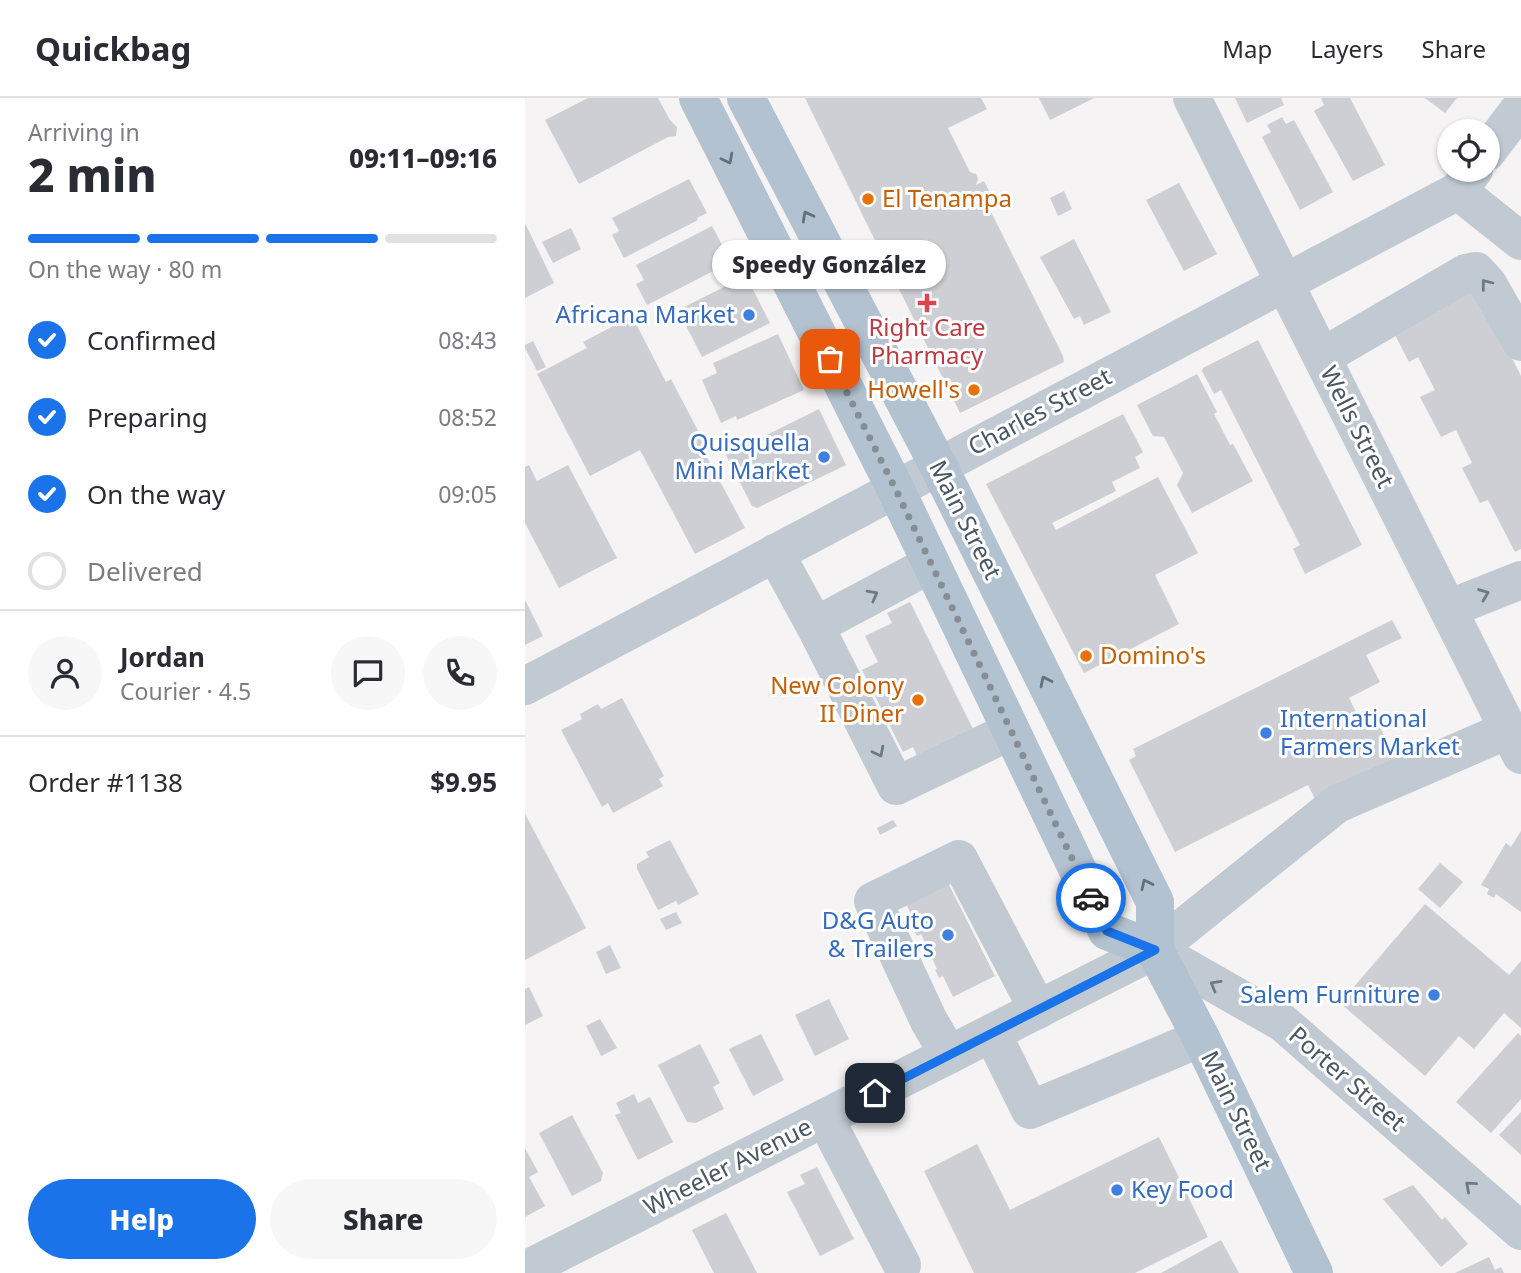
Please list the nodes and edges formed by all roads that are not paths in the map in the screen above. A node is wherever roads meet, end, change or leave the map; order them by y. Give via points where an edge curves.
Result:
1 (698, 98) edge
2 (745, 98) edge
3 (1192, 98) edge
4 (1521, 107) edge
5 (1500, 135) edge
6 (1464, 182) edge
7 (1467, 182) edge
8 (1521, 241) edge
9 (1285, 282) junction
10 (1521, 342) edge
11 (1322, 357) junction
12 (938, 466) junction
13 (895, 488) junction
14 (775, 552) junction
15 (931, 564) junction
16 (1521, 580) edge
17 (1448, 609) junction
18 (815, 625) junction
19 (525, 687) edge
20 (1011, 731) junction
21 (1515, 743) edge
22 (1155, 950) junction
23 (1038, 1010) junction
24 (992, 1033) junction
25 (1201, 1038) junction
26 (949, 1055) junction
27 (825, 1118) junction
28 (1521, 1231) edge
29 (902, 1265) dead end
30 (525, 1269) edge
31 (1314, 1273) edge

1 -> 13 main road, Main Street
12 -> 2 main road, Main Street
3 - 9 street, Wells Street
4 - 5 street
6 - 9 street, Charles Street
7 - 8 street
9 - 11 street, Wells Street
9 - 12 street, Charles Street
10 -> 11 street via 1476,271
11 - 17 street, Wells Street
12 - 13 street, Charles Street
22 -> 12 main road, Main Street via 1155,902
13 - 14 street, Charles Street
13 - 15 main road, Main Street
14 - 18 street
14 - 19 street, Charles Street
18 -> 15 street
15 - 20 main road, Main Street
17 -> 16 street
17 - 21 street, Wells Street
18 -> 20 street via 896,786
20 - 22 main road, Main Street via 1107,931
21 - 22 street, Wheeler Avenue via 1337,804
22 - 23 street, Wheeler Avenue
22 - 25 main road, Main Street
28 -> 22 street, Porter Street via 1283,1023
23 - 24 street, Wheeler Avenue
23 - 26 street via 959,859 873,901
24 - 25 street via 1030,1110
24 - 26 street, Wheeler Avenue
25 - 31 main road, Main Street
26 - 27 street, Wheeler Avenue
27 - 29 street
27 - 30 street, Wheeler Avenue

